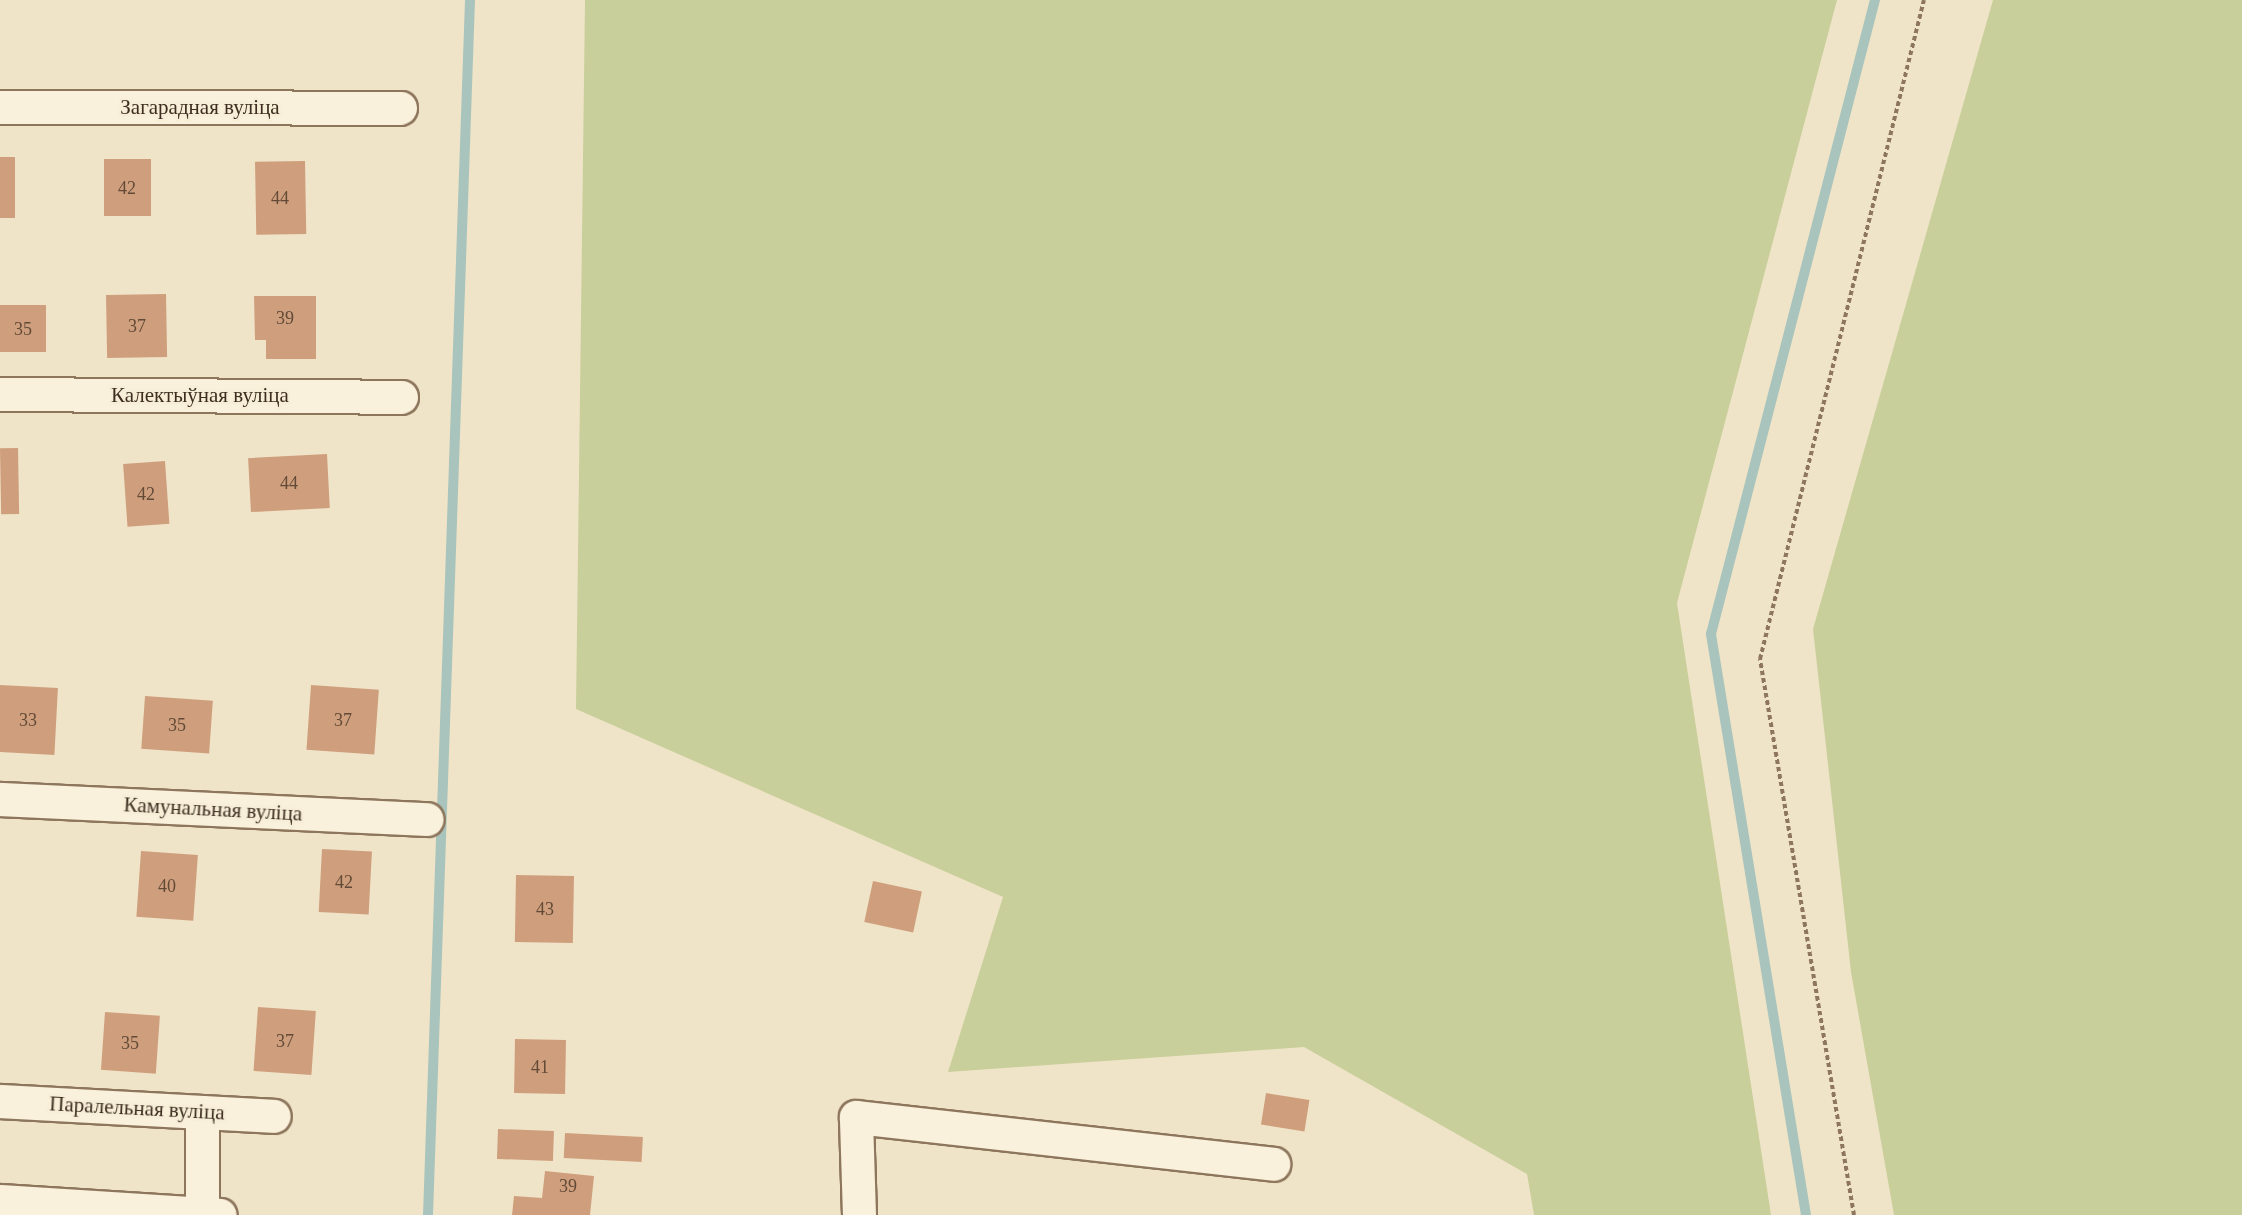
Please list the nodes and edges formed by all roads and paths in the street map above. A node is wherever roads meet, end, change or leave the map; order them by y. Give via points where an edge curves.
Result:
1 (1924, 0) edge
2 (0, 107) edge
3 (400, 108) dead end
4 (0, 394) edge
5 (401, 397) dead end
6 (0, 799) edge
7 (427, 819) dead end
8 (0, 1101) edge
9 (202, 1112) junction
10 (274, 1116) dead end
11 (1273, 1164) dead end
12 (0, 1201) edge
13 (211, 1214) edge
14 (859, 1215) edge
15 (1854, 1215) edge

1 - 15 path via 1760,659
2 - 3 street, Загарадная вуліца
4 - 5 street, Калектыўная вуліца
6 - 7 street, Камунальная вуліца
8 - 9 street, Паралельная вуліца
9 - 10 street, Паралельная вуліца
9 - 13 street
11 - 14 street via 856,1117
12 - 13 street

